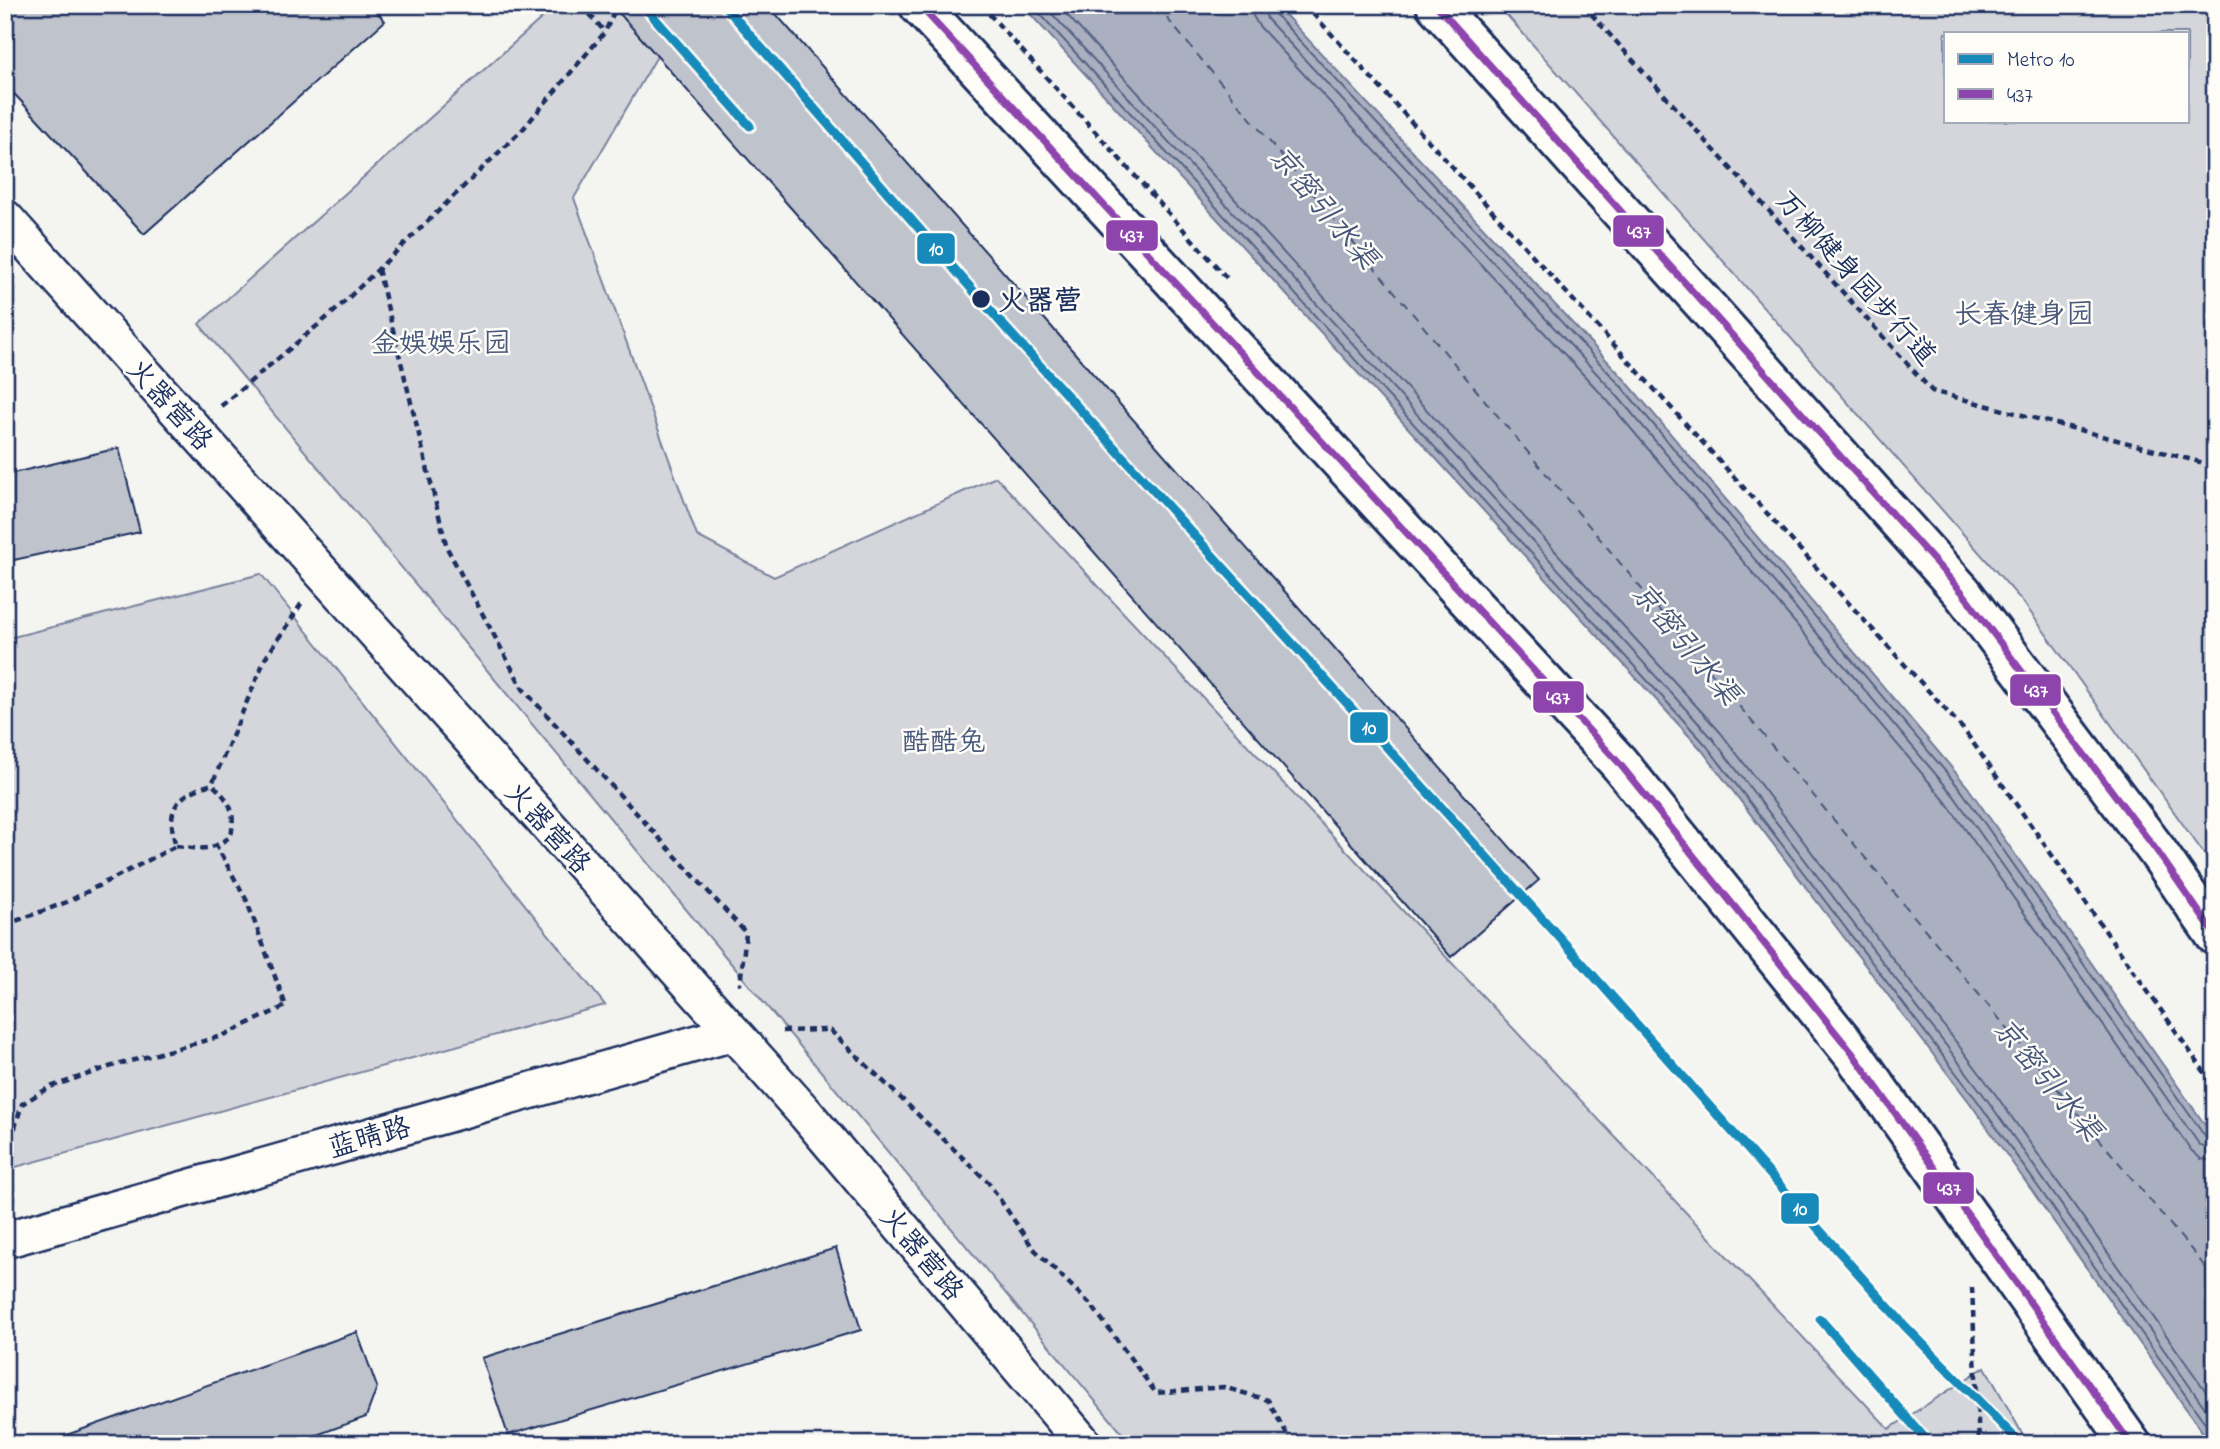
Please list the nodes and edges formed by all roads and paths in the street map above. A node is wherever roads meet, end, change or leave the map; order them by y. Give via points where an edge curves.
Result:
1 (582, 5) edge
2 (617, 5) edge
3 (919, 5) edge
4 (1305, 5) edge
5 (1436, 5) edge
6 (1583, 5) edge
7 (605, 32) junction
8 (5, 218) edge
9 (378, 269) junction
10 (194, 429) junction
11 (2215, 468) edge
12 (325, 576) junction
13 (212, 784) junction
14 (176, 845) junction
15 (217, 847) junction
16 (5, 925) edge
17 (2215, 935) edge
18 (830, 1030) dead end
19 (733, 1033) junction
20 (2215, 1087) edge
21 (9, 1226) edge
22 (1972, 1286) dead end
23 (1084, 1444) edge
24 (1292, 1444) edge
25 (1979, 1444) edge
26 (2132, 1444) edge

1 - 7 path
2 - 7 path
3 - 26 highway via 1619,762 1853,1054
4 - 20 path via 1964,730
5 - 17 highway via 1962,592
6 - 11 path, 万柳健身园步行道 via 1932,391
7 - 9 path via 523,129
8 - 10 street, 火器营路
9 - 10 path
9 - 19 path via 447,548 523,689 746,933
10 - 12 street, 火器营路
12 - 13 path via 300,604 265,659
12 - 19 street, 火器营路
13 - 14 path via 177,801 170,825
13 - 15 path via 227,799 234,819 231,836
14 - 15 path
14 - 16 path via 67,902
15 - 21 path via 246,899 286,1006 222,1036 50,1087 22,1104 9,1148
18 - 24 path via 988,1182 1033,1248 1092,1306 1156,1393 1223,1387 1268,1400
19 - 21 street, 蓝晴路
19 - 23 street, 火器营路
22 - 25 path

